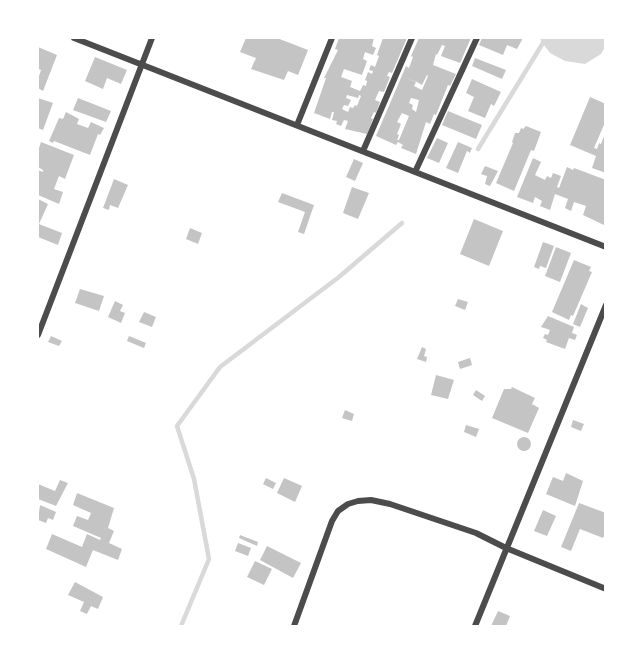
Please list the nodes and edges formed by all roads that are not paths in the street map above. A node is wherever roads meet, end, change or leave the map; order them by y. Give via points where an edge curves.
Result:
1 (74, 38) edge
2 (152, 38) edge
3 (332, 38) edge
4 (412, 38) edge
5 (477, 38) edge
6 (142, 65) junction
7 (297, 125) junction
8 (363, 151) junction
9 (415, 172) junction
10 (606, 247) edge
11 (606, 305) edge
12 (38, 335) edge
13 (506, 548) junction
14 (606, 589) edge
15 (294, 627) edge
16 (475, 627) edge

1 - 6 street
2 - 6 street
3 - 7 street
4 - 8 street
5 - 9 street
6 - 7 street
6 - 12 street
7 - 8 street
8 - 9 street
9 - 10 street
11 - 13 street
13 - 14 street
13 - 15 street via 476,533 390,504 371,500 348,504 332,521
13 - 16 street

